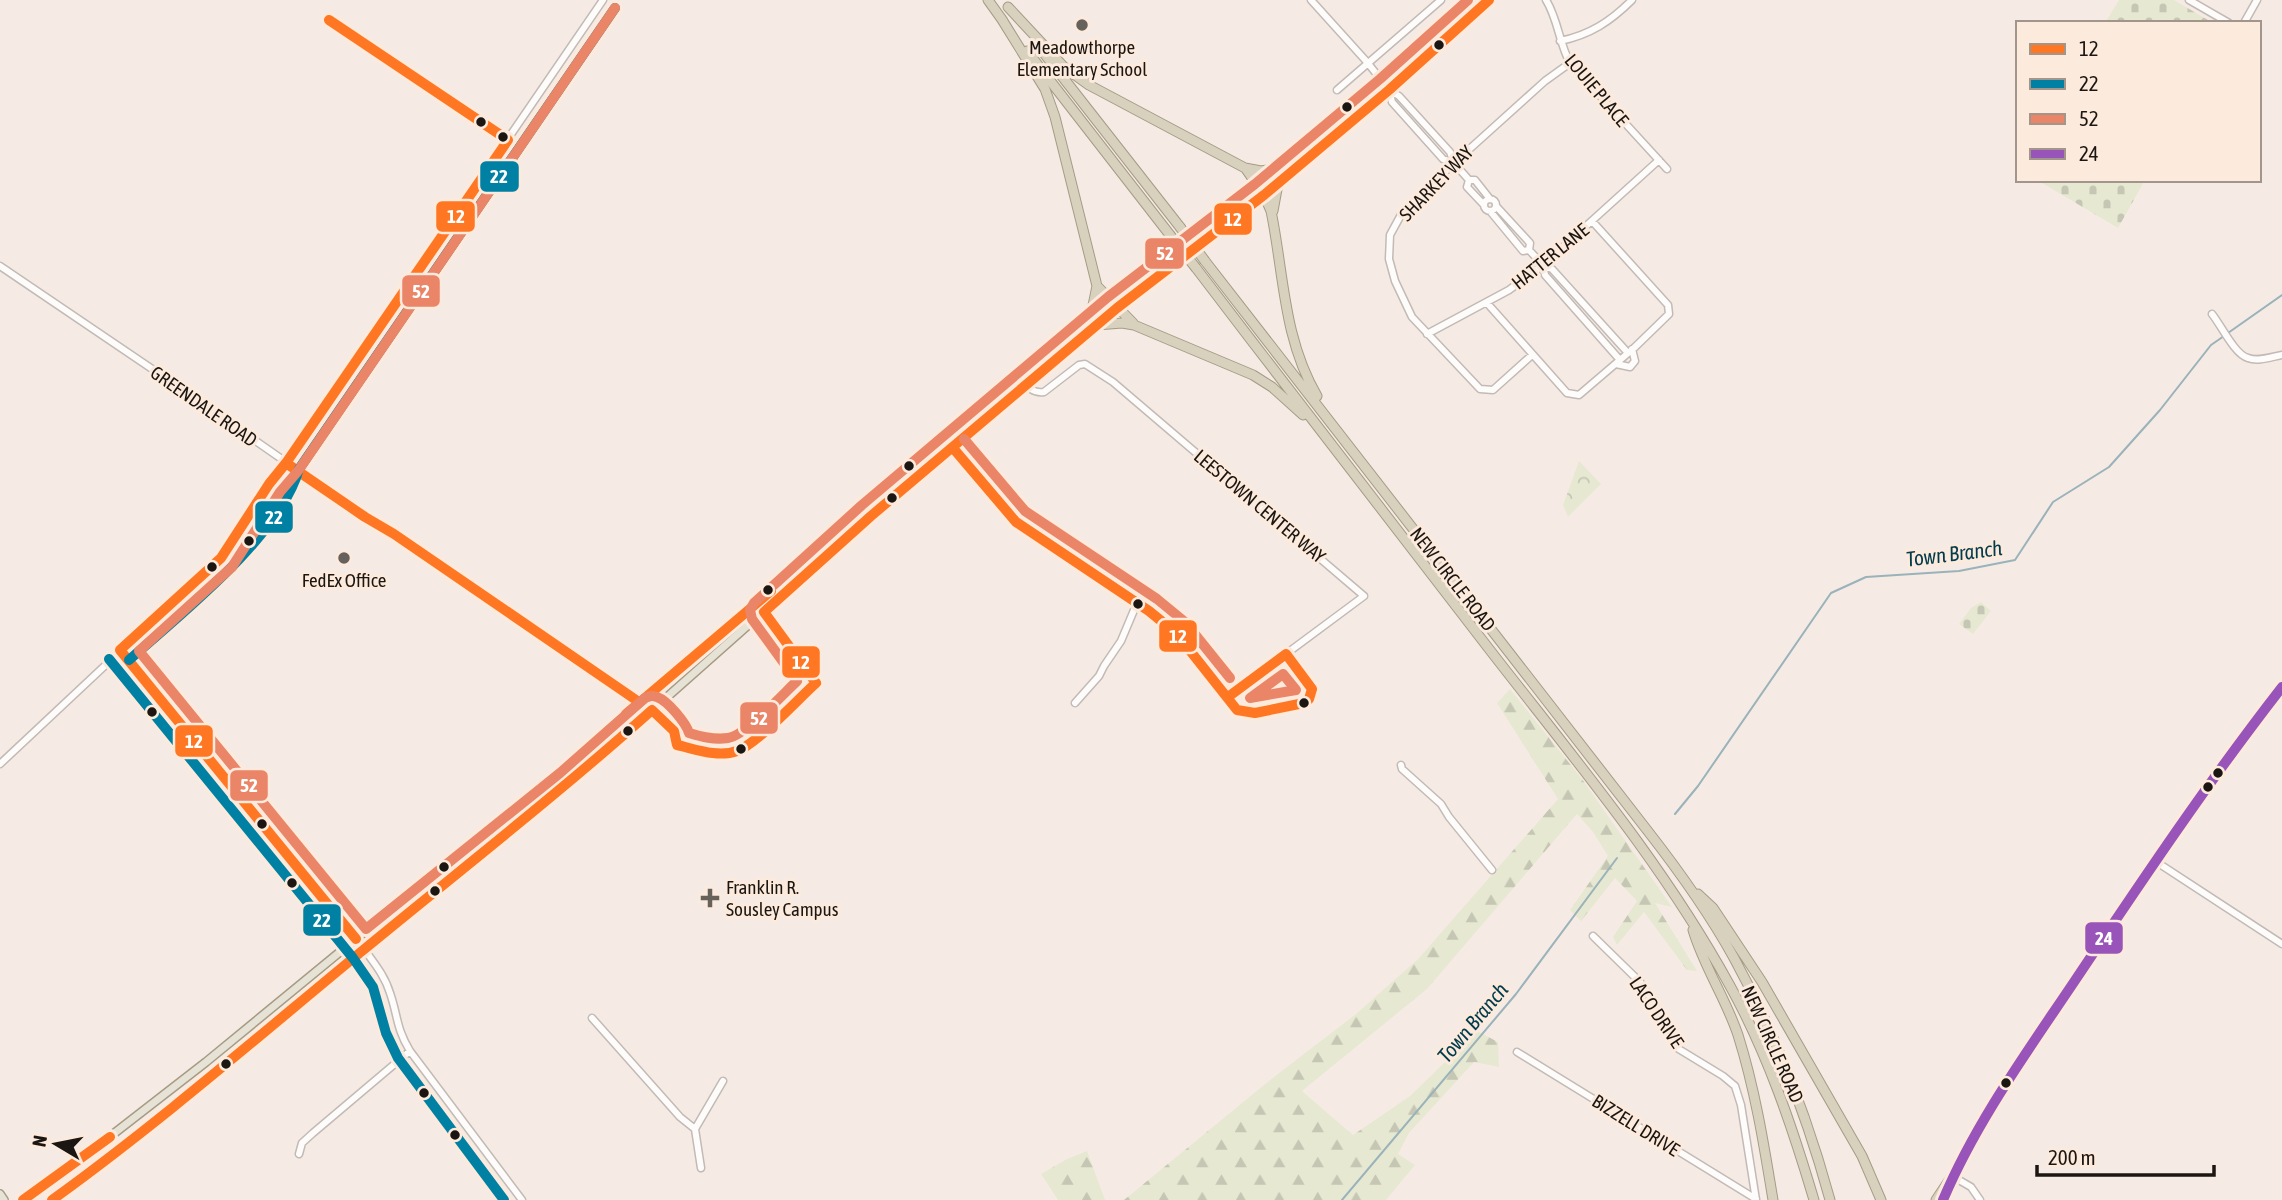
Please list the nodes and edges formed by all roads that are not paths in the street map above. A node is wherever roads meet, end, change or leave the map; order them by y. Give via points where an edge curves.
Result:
1 (603, 0) edge
2 (988, 0) edge
3 (1311, 0) edge
4 (1441, 0) edge
5 (1471, 0) edge
6 (1489, 0) edge
7 (1546, 0) edge
8 (1632, 0) edge
9 (2189, 0) edge
10 (2257, 0) edge
11 (1005, 4) edge
12 (1001, 18) junction
13 (329, 20) dead end
14 (2226, 21) edge
15 (2245, 21) edge
16 (1560, 41) junction
17 (1367, 62) junction
18 (1570, 63) junction
19 (1381, 79) junction
20 (1337, 90) dead end
21 (1389, 90) junction
22 (508, 139) junction
23 (1659, 160) junction
24 (1454, 163) junction
25 (1245, 168) junction
26 (1274, 169) junction
27 (1667, 169) dead end
28 (1469, 180) junction
29 (1256, 184) junction
30 (1278, 184) junction
31 (1264, 195) junction
32 (1490, 199) junction
33 (1484, 205) junction
34 (1493, 208) junction
35 (1273, 220) junction
36 (1592, 221) junction
37 (1542, 265) junction
38 (0, 266) edge
39 (1097, 286) junction
40 (1110, 300) junction
41 (1486, 303) junction
42 (1117, 308) junction
43 (2212, 314) dead end
44 (1091, 315) junction
45 (1097, 325) junction
46 (1134, 325) junction
47 (1427, 334) junction
48 (1630, 351) junction
49 (1532, 355) junction
50 (2282, 355) edge
51 (1618, 362) junction
52 (1018, 377) junction
53 (1026, 385) junction
54 (1322, 411) junction
55 (1322, 432) junction
56 (947, 437) junction
57 (953, 448) junction
58 (286, 463) junction
59 (1137, 603) junction
60 (120, 650) junction
61 (1286, 654) junction
62 (2282, 687) edge
63 (1228, 697) junction
64 (639, 702) junction
65 (1075, 703) dead end
66 (652, 710) junction
67 (0, 764) edge
68 (1401, 765) dead end
69 (2155, 861) junction
70 (1492, 870) dead end
71 (1691, 888) junction
72 (1689, 915) junction
73 (1593, 936) dead end
74 (356, 939) junction
75 (2282, 944) edge
76 (364, 949) junction
77 (592, 1018) dead end
78 (410, 1051) junction
79 (1517, 1052) dead end
80 (723, 1081) dead end
81 (695, 1129) junction
82 (299, 1154) dead end
83 (701, 1168) dead end
84 (1952, 1176) junction
85 (0, 1194) edge
86 (1882, 1197) edge
87 (1756, 1199) edge
88 (4, 1200) edge
89 (23, 1200) edge
90 (52, 1200) edge
91 (522, 1200) edge
92 (1773, 1200) edge
93 (1814, 1200) edge
94 (1830, 1200) edge
95 (1936, 1200) edge
96 (1943, 1200) edge
97 (1980, 1200) edge

1 - 22 street
2 - 12 highway, NEW CIRCLE ROAD
3 - 17 street
4 - 17 street
5 - 19 main road
6 - 21 main road
7 - 16 street, LOUIE PLACE
8 - 16 street via 1614,19 1589,33
9 - 14 street
10 - 15 street
11 - 25 highway via 1064,67 1088,85
11 - 54 highway, NEW CIRCLE ROAD, bridge
12 - 39 highway via 1050,102
12 - 55 highway, NEW CIRCLE ROAD, bridge
13 - 22 street
16 - 18 street, LOUIE PLACE
17 - 19 street
17 - 20 street
18 - 23 street, LOUIE PLACE
18 - 24 street, SHARKEY WAY
19 - 21 street
19 - 26 main road
21 - 24 street via 1443,144
21 - 30 main road
22 - 58 street
23 - 27 street, LOUIE PLACE
23 - 36 street, HATTER LANE
24 - 28 street
24 - 47 street, SHARKEY WAY via 1402,213 1390,235 1388,259 1395,281 1412,317
25 - 26 highway
25 - 29 highway
26 - 29 main road
28 - 32 street via 1475,180
28 - 33 street via 1467,187
29 - 31 highway
29 - 40 main road
30 - 31 main road
30 - 35 highway
31 - 35 highway
31 - 42 main road
32 - 33 street
32 - 34 street via 1495,201
33 - 34 street
34 - 37 street via 1523,251 1530,250
35 - 54 highway via 1291,333
36 - 37 street, HATTER LANE
36 - 48 street via 1668,305 1667,318
37 - 41 street, HATTER LANE
37 - 48 street via 1552,269
37 - 51 street via 1545,275
38 - 58 street, GREENDALE ROAD
39 - 40 highway
39 - 44 highway
40 - 42 highway
40 - 44 main road
41 - 47 street, HATTER LANE
41 - 49 street
42 - 45 main road
42 - 46 highway
43 - 50 street via 2246,358
44 - 52 main road
45 - 46 highway
45 - 53 main road
46 - 55 highway via 1263,381
47 - 49 street, SHARKEY WAY via 1485,391 1493,390
48 - 51 street
48 - 51 street via 1635,361 1630,367
49 - 51 street via 1574,395
52 - 53 street
52 - 56 main road
53 - 57 main road
53 - 61 street, LEESTOWN CENTER WAY via 1044,392 1079,365 1097,371 1364,596
54 - 71 highway, NEW CIRCLE ROAD
55 - 72 highway, NEW CIRCLE ROAD via 1607,800
56 - 57 street
56 - 64 main road
57 - 59 street via 1016,522
57 - 66 main road
58 - 60 street via 281,480 259,514 223,555
58 - 64 street, GREENDALE ROAD
59 - 63 street via 1176,633
59 - 65 street via 1121,641
60 - 67 street
60 - 74 street
61 - 63 street, LEESTOWN CENTER WAY
61 - 63 street via 1312,689 1309,699 1255,713 1237,710
62 - 69 main road
64 - 66 street, GREENDALE ROAD
64 - 74 main road
66 - 76 main road via 569,784
68 - 70 street via 1441,804
69 - 75 street
69 - 84 main road via 1976,1131
71 - 86 highway via 1713,908 1762,982
71 - 94 highway, NEW CIRCLE ROAD via 1734,957 1777,1045 1809,1126
72 - 92 highway via 1742,1050 1757,1105
72 - 93 highway, NEW CIRCLE ROAD via 1733,990 1771,1073
73 - 87 street, LACO DRIVE via 1640,982 1677,1048 1735,1086
74 - 76 street
74 - 89 main road via 198,1068
76 - 78 street via 383,975
76 - 90 main road
77 - 81 street
78 - 82 street via 302,1143
78 - 91 street
79 - 87 street, BIZZELL DRIVE
80 - 81 street
81 - 83 street
84 - 95 highway
84 - 96 main road
84 - 97 street via 1972,1187
85 - 88 main road

